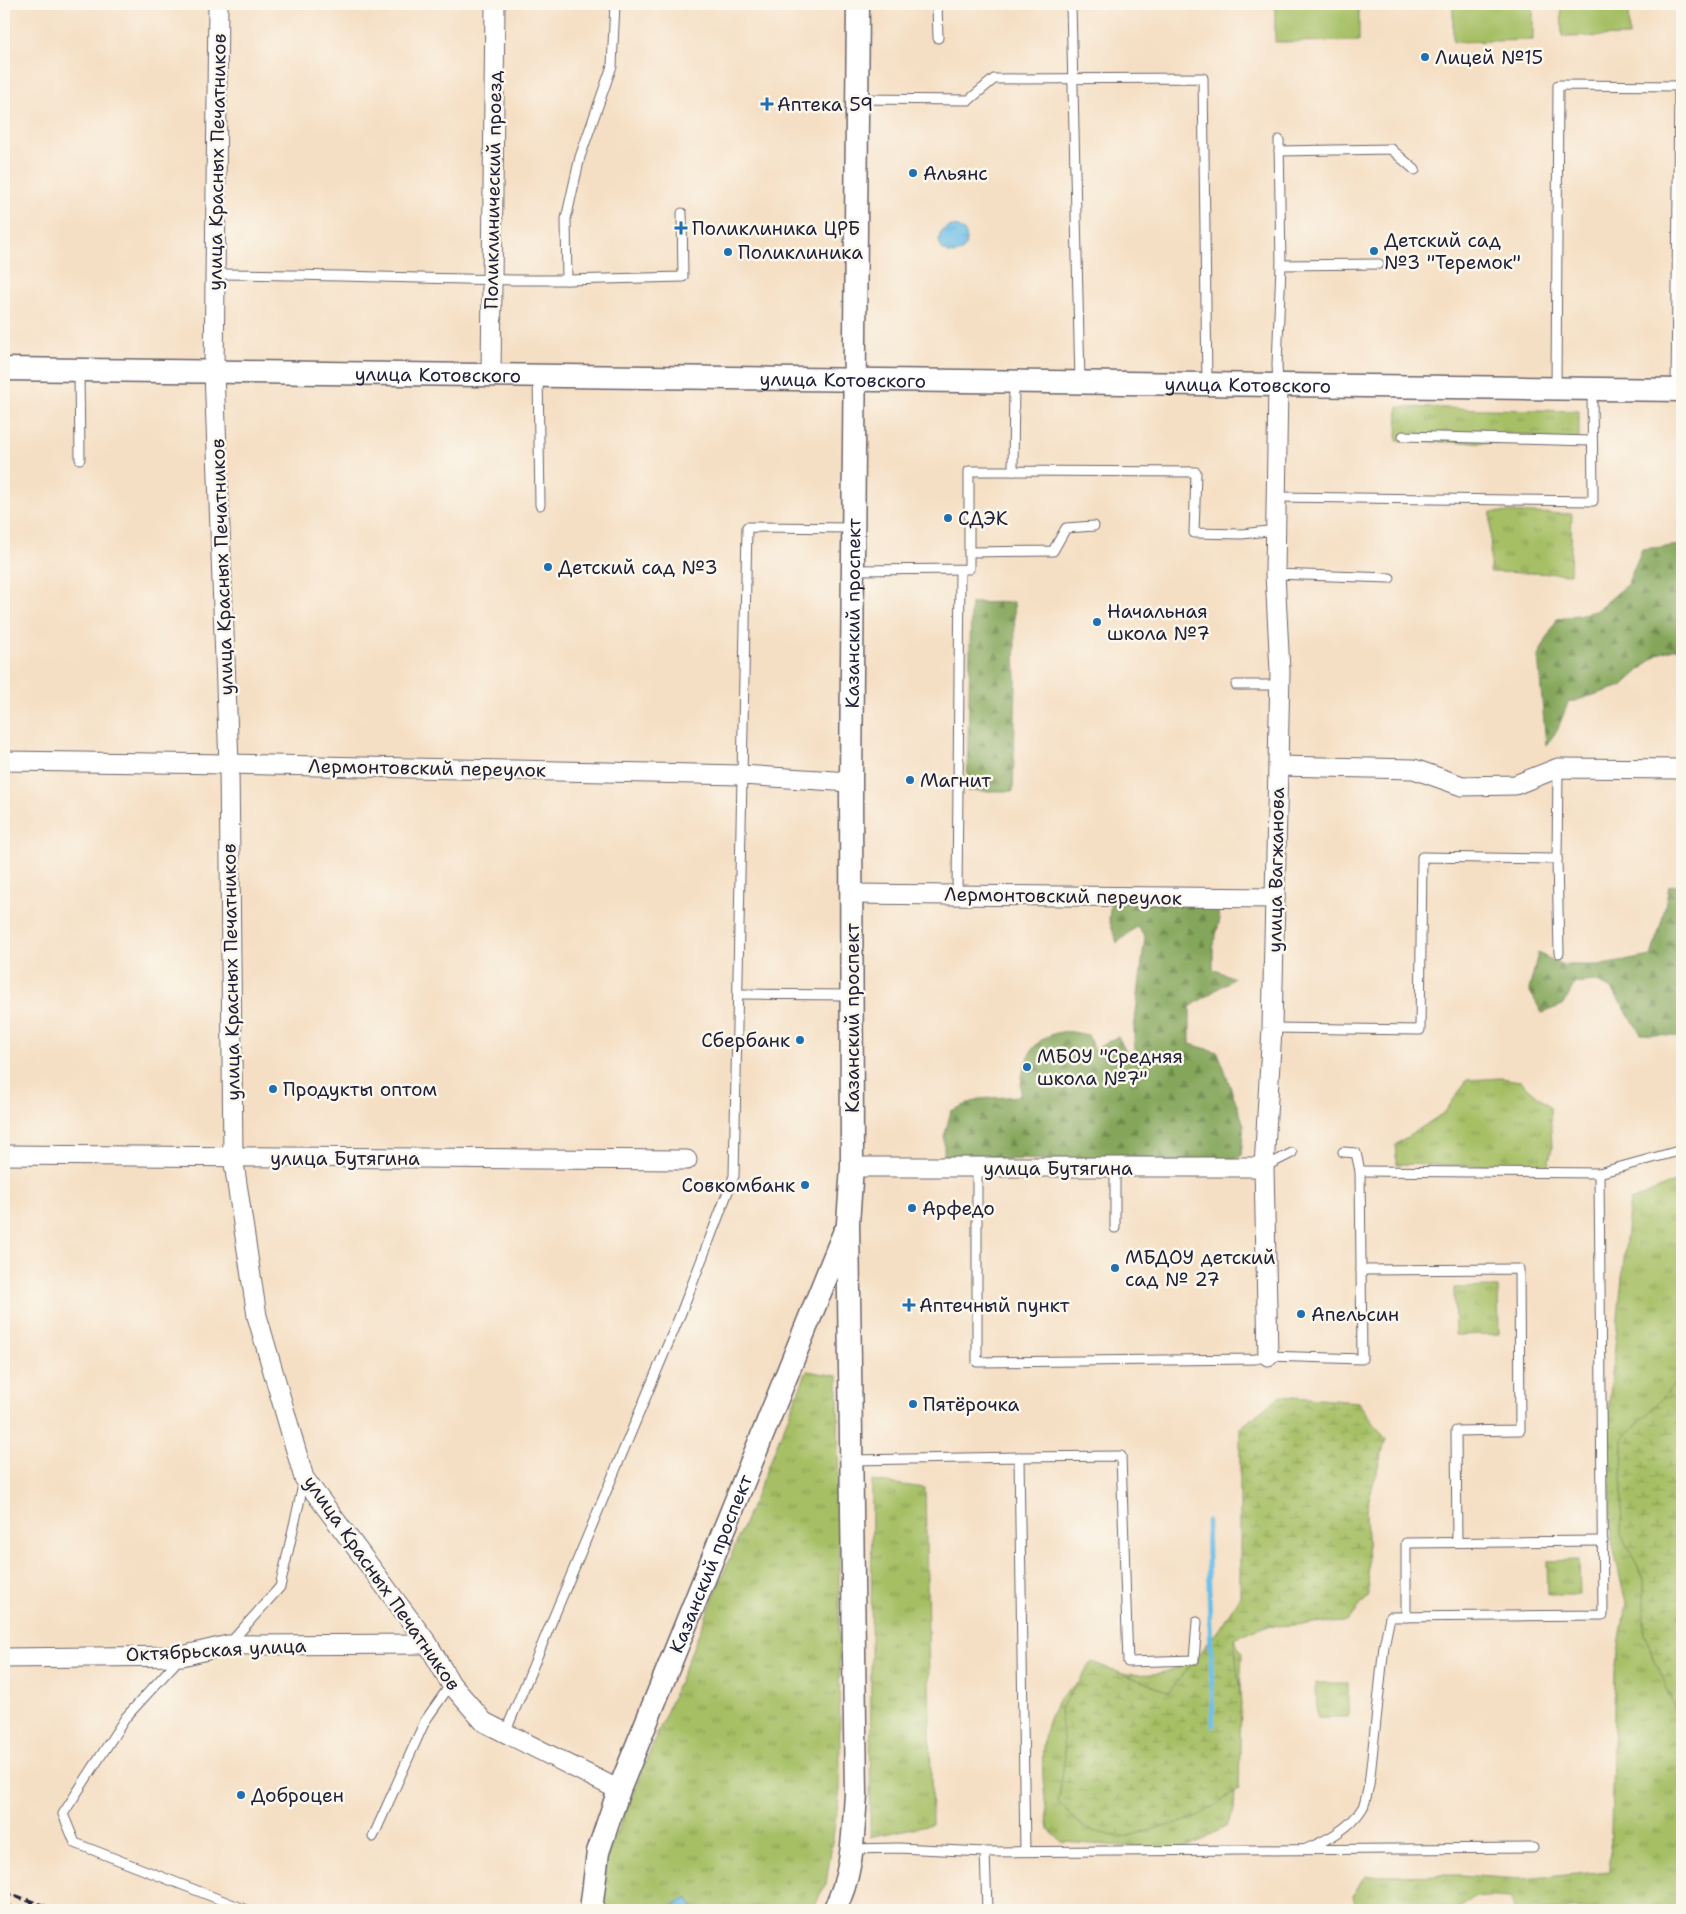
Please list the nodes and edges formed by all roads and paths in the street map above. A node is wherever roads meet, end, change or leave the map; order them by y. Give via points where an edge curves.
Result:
1 (218, 4) edge
2 (495, 4) edge
3 (615, 4) edge
4 (858, 4) edge
5 (937, 4) edge
6 (1071, 4) edge
7 (938, 38) dead end
8 (1073, 79) junction
9 (1681, 86) edge
10 (858, 99) junction
11 (1279, 140) dead end
12 (1279, 151) junction
13 (1415, 170) dead end
14 (682, 213) dead end
15 (1379, 264) dead end
16 (1281, 265) junction
17 (216, 274) junction
18 (567, 280) junction
19 (492, 281) junction
20 (4, 369) edge
21 (79, 370) junction
22 (214, 372) junction
23 (491, 375) junction
24 (538, 376) junction
25 (856, 380) junction
26 (1014, 382) junction
27 (1080, 382) junction
28 (1207, 384) junction
29 (1278, 384) junction
30 (1556, 388) junction
31 (1592, 388) junction
32 (1679, 390) edge
33 (1403, 436) dead end
34 (1591, 441) junction
35 (80, 458) dead end
36 (1012, 471) junction
37 (1277, 497) junction
38 (540, 504) dead end
39 (1094, 526) dead end
40 (853, 528) junction
41 (1276, 530) junction
42 (969, 552) junction
43 (854, 570) junction
44 (960, 570) junction
45 (1275, 574) junction
46 (1390, 578) dead end
47 (1280, 685) junction
48 (1236, 686) dead end
49 (4, 762) edge
50 (229, 764) junction
51 (1278, 766) junction
52 (1558, 768) junction
53 (1682, 769) edge
54 (742, 775) junction
55 (851, 782) junction
56 (1557, 859) junction
57 (852, 894) junction
58 (957, 895) junction
59 (1275, 898) junction
60 (1559, 953) dead end
61 (738, 994) junction
62 (852, 995) junction
63 (1272, 1028) junction
64 (1682, 1150) edge
65 (1343, 1152) dead end
66 (1292, 1153) dead end
67 (4, 1155) edge
68 (233, 1157) junction
69 (687, 1160) dead end
70 (852, 1167) junction
71 (1264, 1167) junction
72 (977, 1168) junction
73 (1115, 1168) junction
74 (1360, 1171) junction
75 (1599, 1173) junction
76 (848, 1223) junction
77 (1115, 1228) dead end
78 (1361, 1270) junction
79 (1268, 1356) junction
80 (1019, 1457) junction
81 (851, 1460) junction
82 (304, 1478) junction
83 (1602, 1541) junction
84 (1457, 1542) junction
85 (1406, 1617) junction
86 (1197, 1622) dead end
87 (428, 1644) junction
88 (228, 1645) junction
89 (182, 1656) junction
90 (4, 1658) edge
91 (451, 1684) junction
92 (505, 1733) junction
93 (619, 1790) junction
94 (373, 1837) dead end
95 (1533, 1848) dead end
96 (852, 1849) junction
97 (1306, 1849) junction
98 (1025, 1851) junction
99 (985, 1852) junction
100 (244, 1909) dead end
101 (591, 1910) edge
102 (834, 1910) edge
103 (987, 1910) edge

1 - 17 street, улица Красных Печатников
2 - 19 street, Поликлинический проезд
3 - 18 lane via 612,66 580,157 566,219
4 - 10 street, Казанский проспект
5 - 7 lane
6 - 8 lane
8 - 10 lane via 994,80 969,100
8 - 27 lane
8 - 28 lane via 1203,78
9 - 30 lane via 1558,86
9 - 32 lane
10 - 25 street, Казанский проспект
11 - 12 lane
12 - 13 lane via 1391,149
12 - 16 lane
14 - 18 lane via 683,277
15 - 16 lane
16 - 29 lane
17 - 19 lane via 334,274
17 - 22 street, улица Красных Печатников
18 - 19 lane
19 - 23 street, Поликлинический проезд
20 - 21 street, улица Котовского
21 - 22 street, улица Котовского
21 - 35 lane
22 - 23 street, улица Котовского
22 - 50 street, улица Красных Печатников
23 - 24 street, улица Котовского
24 - 25 street, улица Котовского
24 - 38 lane
25 - 26 street, улица Котовского
25 - 40 street, Казанский проспект
26 - 27 street, улица Котовского
26 - 36 lane
27 - 28 street, улица Котовского
28 - 29 street, улица Котовского
29 - 30 street, улица Котовского
29 - 37 street, улица Вагжанова
30 - 31 street, улица Котовского
31 - 32 street, улица Котовского
31 - 34 lane
33 - 34 lane
34 - 37 lane via 1593,501
36 - 41 lane via 1196,472 1194,533 1242,534
36 - 42 lane via 969,471
37 - 41 street, улица Вагжанова
39 - 42 lane via 1066,528 1053,551
40 - 43 street, Казанский проспект
40 - 54 lane via 747,527
41 - 45 street, улица Вагжанова
42 - 44 lane via 969,569
43 - 44 lane
43 - 55 street, Казанский проспект
44 - 58 lane
45 - 46 lane
45 - 47 street, улица Вагжанова
47 - 48 lane
47 - 51 street, улица Вагжанова
49 - 50 street, Лермонтовский переулок
50 - 54 street, Лермонтовский переулок
50 - 68 street, улица Красных Печатников
51 - 52 street via 1414,769 1462,786 1515,785
51 - 59 street, улица Вагжанова
52 - 53 street
52 - 56 lane
54 - 55 street, Лермонтовский переулок
54 - 61 lane
55 - 57 street, Казанский проспект
56 - 60 lane
56 - 63 lane via 1422,857 1420,1030
57 - 58 street, Лермонтовский переулок
57 - 62 street, Казанский проспект
58 - 59 street, Лермонтовский переулок
59 - 63 street, улица Вагжанова
61 - 62 lane
61 - 92 lane via 734,1176 681,1313
62 - 70 street, Казанский проспект
63 - 71 street, улица Вагжанова
64 - 75 lane
65 - 74 lane via 1356,1153
66 - 71 lane
67 - 68 street, улица Бутягина
68 - 69 street, улица Бутягина
68 - 82 street, улица Красных Печатников via 257,1316
70 - 72 street, улица Бутягина
70 - 76 street, Казанский проспект
71 - 73 street, улица Бутягина
71 - 79 street, улица Вагжанова
72 - 73 street, улица Бутягина
72 - 79 lane via 977,1362 1255,1359
73 - 77 lane
74 - 75 lane
74 - 78 lane
75 - 83 lane
76 - 81 street, Казанский проспект
76 - 93 street, Казанский проспект
78 - 79 lane via 1362,1359
78 - 84 lane via 1519,1269 1520,1430 1456,1431
80 - 81 lane
80 - 86 lane via 1121,1456 1128,1662 1194,1660
80 - 98 lane
81 - 96 street, Казанский проспект via 856,1794
82 - 87 street, улица Красных Печатников
82 - 88 lane via 280,1587
83 - 84 lane
83 - 85 lane via 1603,1615
84 - 85 lane via 1406,1543
85 - 97 lane via 1390,1617 1369,1785 1363,1807 1352,1821 1329,1838
87 - 88 street, Октябрьская улица
87 - 91 street, улица Красных Печатников
88 - 89 street, Октябрьская улица
89 - 90 street, Октябрьская улица
89 - 100 lane via 126,1717 63,1814 75,1843
91 - 92 street, улица Красных Печатников via 484,1722
91 - 94 lane via 425,1721
92 - 93 street, улица Красных Печатников
93 - 101 street, Казанский проспект via 598,1852
95 - 97 lane
96 - 99 lane
96 - 102 street, Казанский проспект via 841,1898
97 - 98 lane
98 - 99 lane
99 - 103 lane

